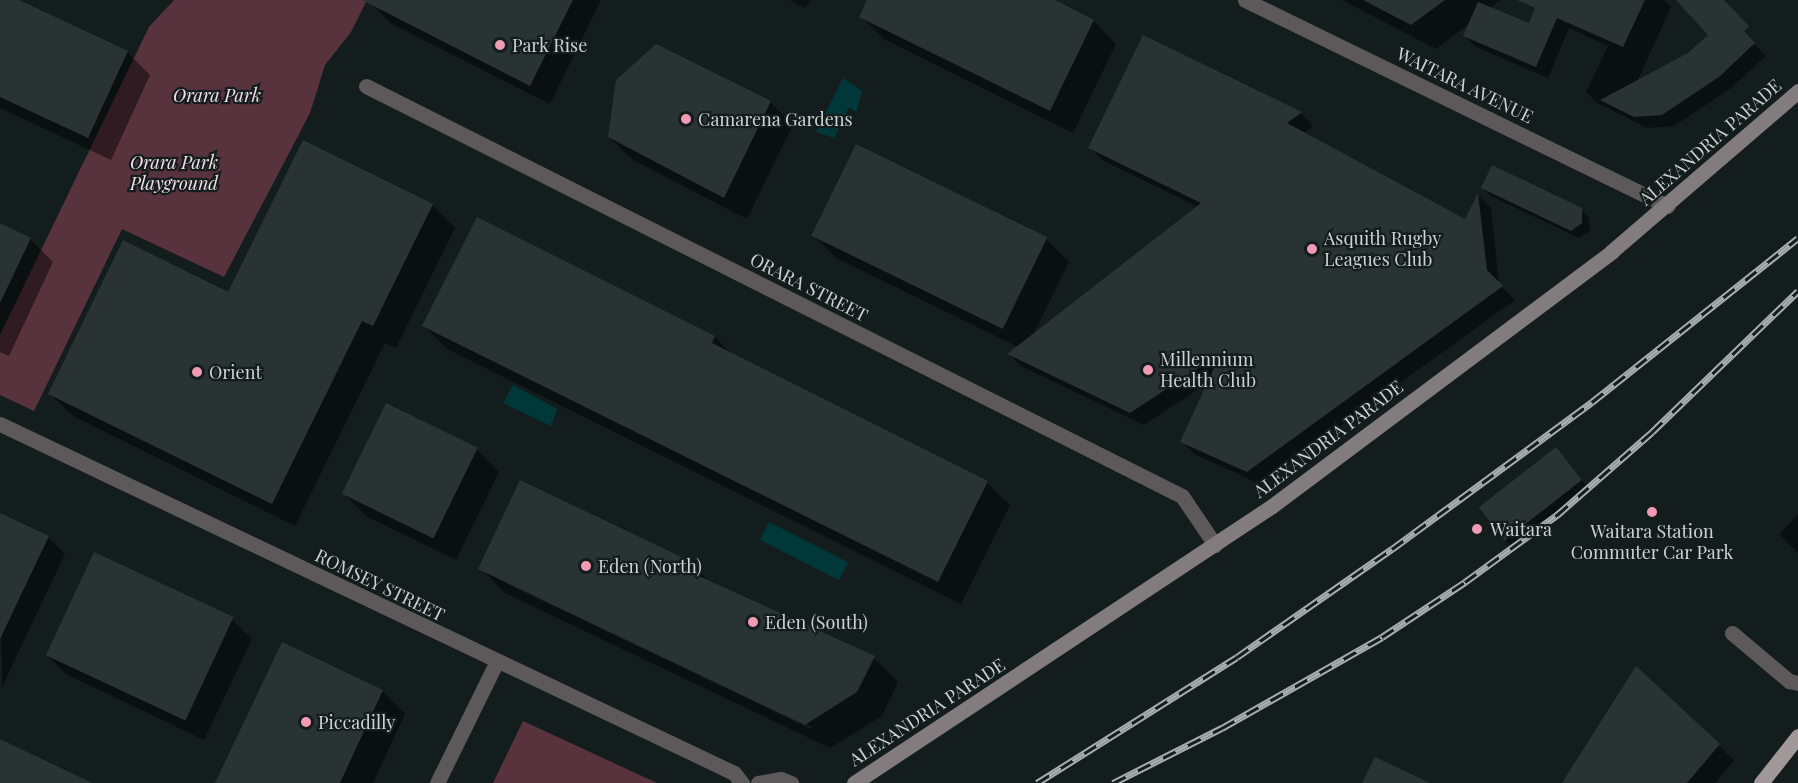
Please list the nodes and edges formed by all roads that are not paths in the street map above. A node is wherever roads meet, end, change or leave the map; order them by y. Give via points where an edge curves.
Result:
1 (1245, 0) edge
2 (366, 86) dead end
3 (1798, 91) edge
4 (1667, 206) junction
5 (0, 424) edge
6 (1215, 544) junction
7 (1732, 633) dead end
8 (496, 663) junction
9 (1798, 683) edge
10 (1798, 736) edge
11 (437, 783) edge
12 (742, 783) edge
13 (758, 783) edge
14 (791, 783) edge
15 (854, 783) edge
16 (1761, 783) edge

1 - 4 street, WAITARA AVENUE
2 - 6 street, ORARA STREET via 1182,496
3 - 4 street, ALEXANDRIA PARADE
4 - 6 street, ALEXANDRIA PARADE via 1578,278
5 - 8 street, ROMSEY STREET
6 - 15 street, ALEXANDRIA PARADE
7 - 9 street via 1789,681
8 - 11 street
8 - 12 street, ROMSEY STREET via 734,773
10 - 16 main road
13 - 14 street via 781,779

